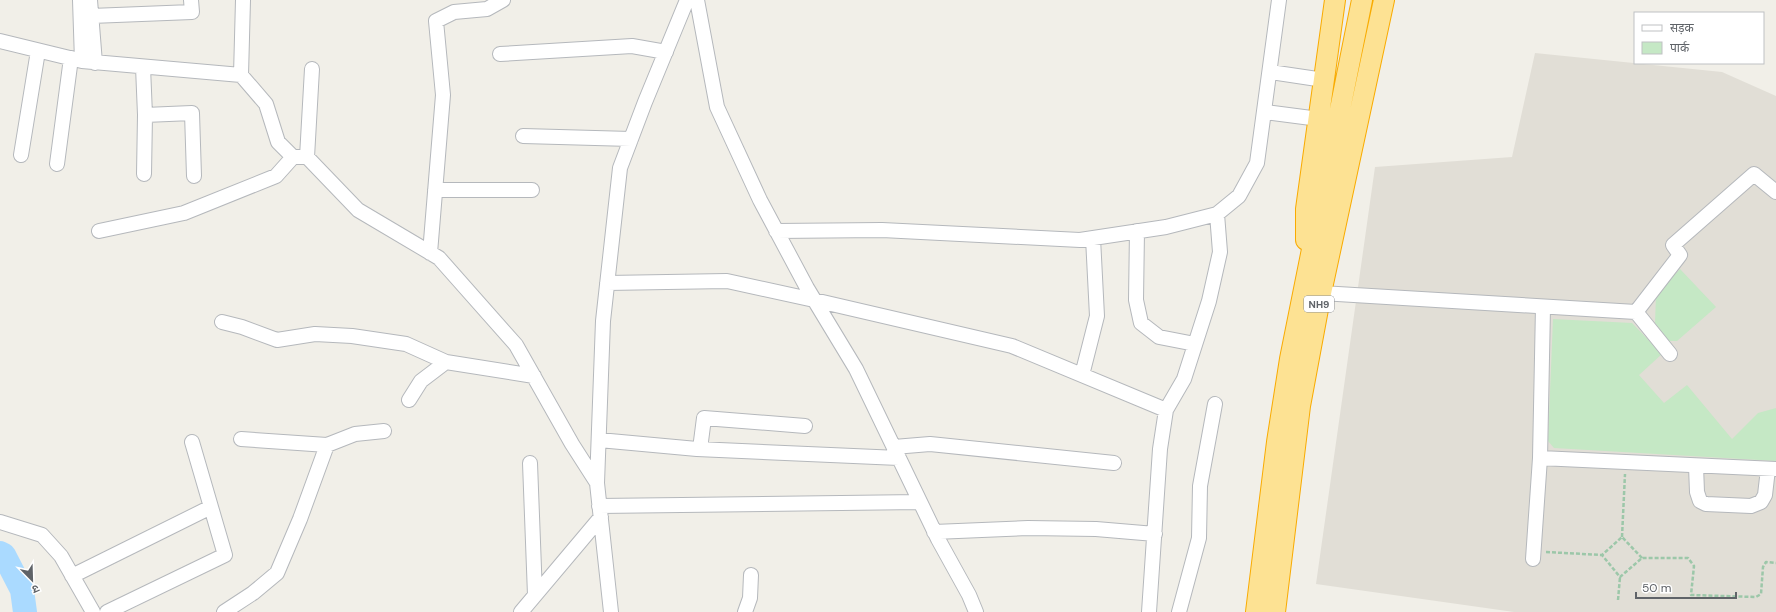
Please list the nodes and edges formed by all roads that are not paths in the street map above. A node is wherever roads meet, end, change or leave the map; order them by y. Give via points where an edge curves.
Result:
1 (80, 0) edge
2 (90, 0) edge
3 (191, 0) edge
4 (243, 0) edge
5 (502, 0) edge
6 (687, 0) edge
7 (697, 0) edge
8 (1279, 0) edge
9 (1335, 0) edge
10 (1362, 0) edge
11 (1384, 0) edge
12 (91, 16) junction
13 (0, 42) edge
14 (38, 50) junction
15 (666, 52) junction
16 (500, 54) dead end
17 (83, 61) junction
18 (143, 67) junction
19 (312, 69) dead end
20 (1270, 72) junction
21 (241, 75) junction
22 (1324, 80) junction
23 (1265, 112) junction
24 (145, 116) junction
25 (1319, 119) junction
26 (523, 136) dead end
27 (630, 139) junction
28 (21, 155) dead end
29 (300, 157) junction
30 (57, 164) dead end
31 (144, 174) dead end
32 (194, 176) dead end
33 (435, 190) junction
34 (532, 190) dead end
35 (1776, 192) edge
36 (1217, 214) junction
37 (99, 231) dead end
38 (776, 231) junction
39 (1137, 231) junction
40 (1093, 238) junction
41 (430, 253) junction
42 (607, 283) junction
43 (1313, 291) junction
44 (814, 300) junction
45 (1543, 307) junction
46 (1636, 312) junction
47 (222, 322) dead end
48 (1195, 344) junction
49 (1670, 354) dead end
50 (446, 362) junction
51 (1082, 375) junction
52 (534, 376) junction
53 (409, 400) dead end
54 (1215, 404) dead end
55 (1166, 410) junction
56 (805, 426) dead end
57 (384, 431) dead end
58 (241, 439) dead end
59 (599, 440) junction
60 (192, 442) dead end
61 (327, 444) junction
62 (700, 449) junction
63 (896, 453) junction
64 (1540, 458) junction
65 (530, 463) dead end
66 (1114, 463) dead end
67 (1696, 466) junction
68 (1772, 469) edge
69 (597, 484) junction
70 (920, 502) junction
71 (211, 507) junction
72 (600, 512) junction
73 (0, 522) edge
74 (934, 532) junction
75 (1155, 534) junction
76 (1533, 555) road end
77 (751, 575) dead end
78 (72, 576) junction
79 (1268, 589) junction
80 (535, 595) junction
81 (92, 612) edge
82 (107, 612) edge
83 (224, 612) edge
84 (521, 612) edge
85 (611, 612) edge
86 (744, 612) edge
87 (976, 612) edge
88 (1149, 612) edge
89 (1179, 612) edge
90 (1256, 612) edge
91 (1275, 612) edge

1 - 17 street
2 - 12 street
3 - 12 street via 192,12
4 - 21 street
5 - 33 street via 487,9 454,12 436,22 443,95
6 - 15 street
7 - 38 street via 717,107
8 - 20 street
9 - 22 highway
10 - 43 highway, NH9
11 - 43 highway, NH9
12 - 17 street
13 - 14 street
14 - 17 street
14 - 28 street
15 - 16 street via 632,46
15 - 27 street
17 - 18 street
17 - 30 street
18 - 21 street
18 - 24 street
19 - 29 street
20 - 22 street
20 - 23 street
21 - 29 street via 266,104 278,142
22 - 25 highway
23 - 25 street
23 - 36 street via 1257,163 1239,196
24 - 31 street
24 - 32 street via 192,113
25 - 43 highway via 1306,209
26 - 27 street
27 - 42 street via 620,168
29 - 37 street via 276,176 184,214
29 - 41 street via 358,210
33 - 34 street
33 - 41 street
35 - 46 street via 1754,174 1673,245 1680,255
36 - 39 street
36 - 48 street via 1220,252 1209,301
38 - 40 street via 882,230 1073,240
38 - 44 street
39 - 40 street
39 - 48 street via 1136,300 1141,323 1159,337
40 - 51 street via 1097,316
41 - 52 street via 439,258 516,345
42 - 44 street via 727,281
42 - 59 street via 603,321
43 - 45 street
43 - 79 highway, NH9 via 1300,406
44 - 51 street via 1012,346
44 - 63 street via 856,369
45 - 46 street
45 - 64 street
46 - 49 street
47 - 50 street via 277,340 315,334 352,336 406,344
48 - 55 street via 1184,379
50 - 52 street
50 - 53 street via 422,381
51 - 55 street
52 - 69 street
54 - 89 street via 1200,486 1199,538
55 - 75 street via 1160,449
56 - 62 street via 704,418
57 - 61 street via 355,434
58 - 61 street
59 - 62 street
59 - 69 street
60 - 71 street
61 - 83 street via 277,573
62 - 63 street
63 - 66 street via 930,444
63 - 70 street
64 - 67 street
64 - 76 street
65 - 80 street
67 - 68 street
67 - 68 street via 1700,501 1706,504 1751,506 1761,502 1765,495
69 - 72 street
70 - 72 street
70 - 74 street
71 - 78 street
71 - 82 street via 225,555
72 - 80 street
72 - 85 street
73 - 78 street via 42,535 61,556
74 - 75 street via 1028,528 1096,529
74 - 87 street
75 - 88 street
77 - 86 street via 750,598
78 - 81 street
79 - 90 highway, NH9
79 - 91 highway, NH9
80 - 84 street

